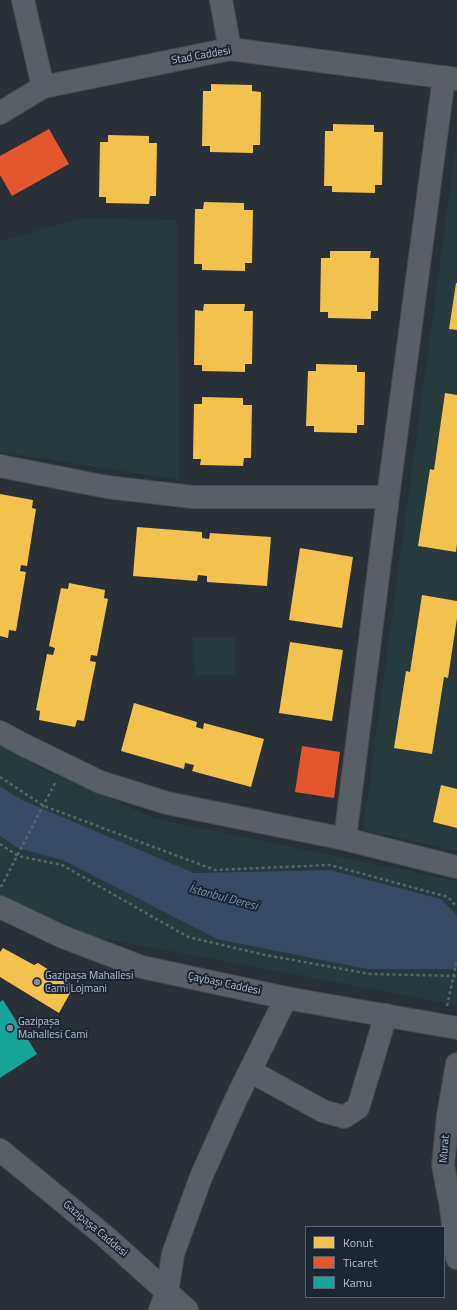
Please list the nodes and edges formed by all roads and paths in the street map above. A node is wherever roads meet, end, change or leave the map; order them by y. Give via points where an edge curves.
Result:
1 (23, 0) edge
2 (221, 0) edge
3 (230, 49) junction
4 (451, 78) edge
5 (43, 87) junction
6 (0, 113) edge
7 (0, 466) edge
8 (388, 497) junction
9 (0, 732) edge
10 (64, 764) junction
11 (0, 777) edge
12 (44, 806) junction
13 (345, 839) junction
14 (0, 844) edge
15 (18, 856) junction
16 (457, 867) edge
17 (0, 889) edge
18 (457, 907) edge
19 (0, 908) edge
20 (457, 960) edge
21 (455, 976) edge
22 (286, 998) junction
23 (386, 1015) junction
24 (450, 1026) edge
25 (457, 1064) edge
26 (250, 1071) junction
27 (0, 1150) edge
28 (452, 1251) edge
29 (163, 1301) edge
30 (187, 1310) edge

1 - 5 street
2 - 3 street
3 - 4 street, Stad Caddesi
3 - 5 street, Stad Caddesi
4 - 8 street
5 - 6 street, Stad Caddesi
7 - 8 street via 107,487 193,497
8 - 13 street
9 - 10 street
10 - 12 path
10 - 13 street via 100,782 167,803
11 - 12 path
12 - 15 path
12 - 18 path via 215,870 330,865 448,897
13 - 16 street
14 - 15 path
15 - 17 path
15 - 21 path via 62,865 188,936 265,955 370,974
19 - 22 street, Çaybaşı Caddesi via 63,937 142,967
20 - 21 path
21 - 24 path
22 - 23 street, Çaybaşı Caddesi
22 - 26 street
23 - 24 street, Çaybaşı Caddesi
23 - 26 street via 358,1108 344,1117 323,1111
25 - 28 street, Murat via 443,1165
26 - 29 street via 201,1177 173,1254
27 - 29 street, Gazipaşa Caddesi via 106,1237
29 - 30 street, Gazipaşa Caddesi

